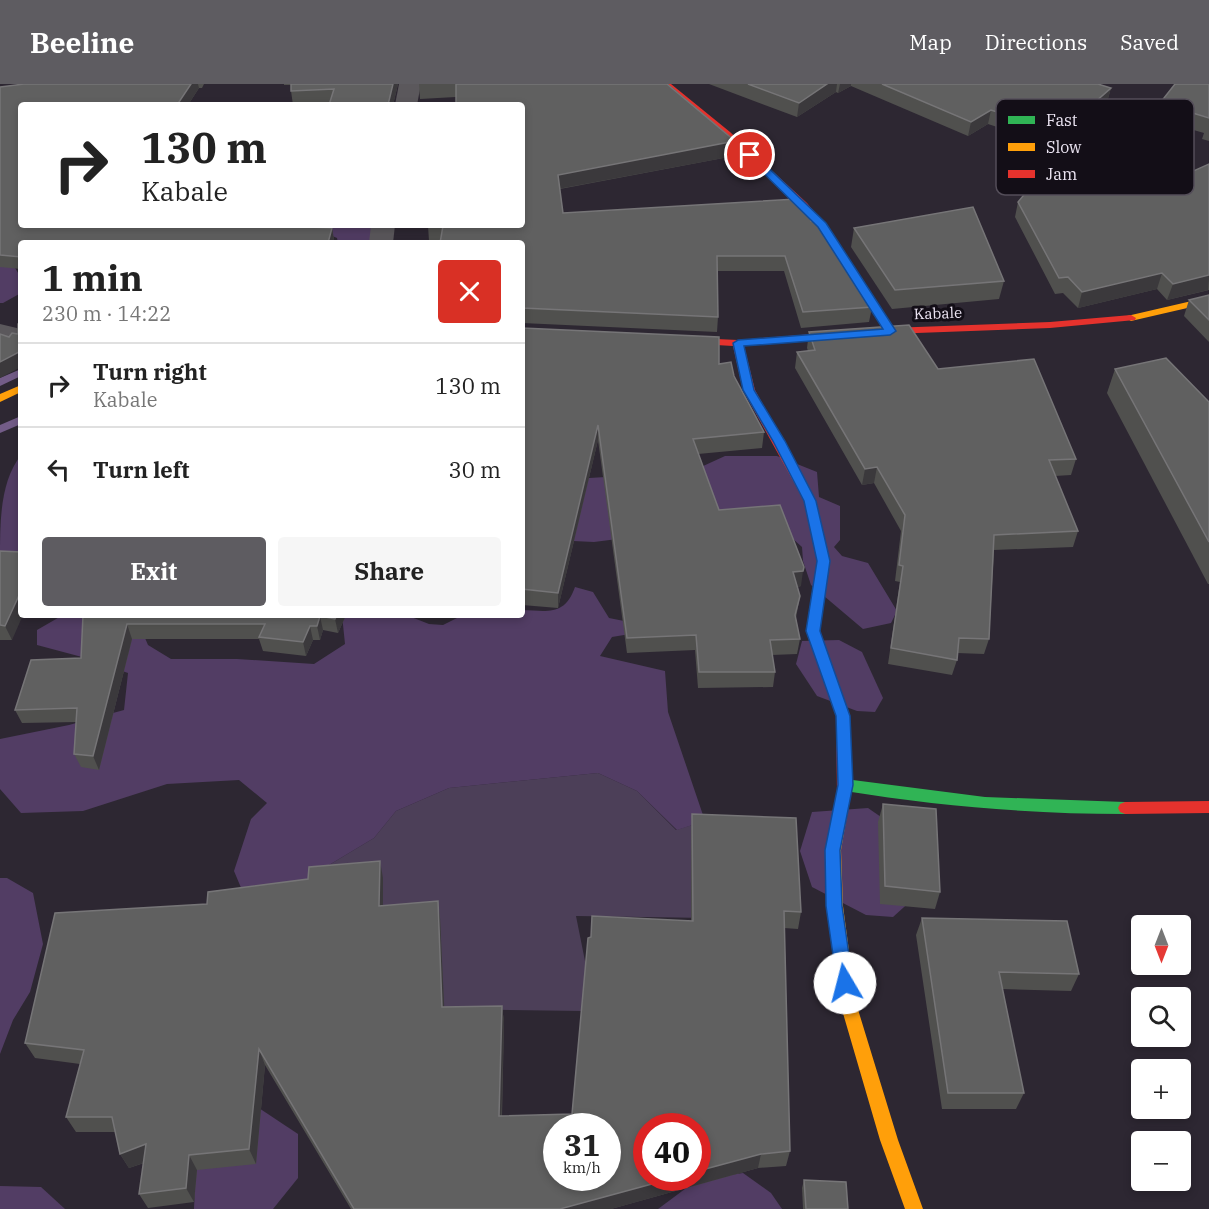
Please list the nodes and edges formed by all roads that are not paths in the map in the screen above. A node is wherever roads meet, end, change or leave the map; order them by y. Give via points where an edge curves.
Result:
1 (410, 84) edge
2 (666, 84) edge
3 (407, 102) edge
4 (1209, 300) edge
5 (890, 331) junction
6 (0, 332) edge
7 (18, 336) edge
8 (700, 342) edge
9 (738, 343) junction
10 (18, 389) edge
11 (0, 398) edge
12 (845, 785) junction
13 (1209, 807) edge
14 (914, 1209) edge

1 - 3 street
2 - 5 street via 781,183 822,225
4 - 5 street, Kabale via 1117,319
5 - 9 street, Kabale
6 - 7 street
8 - 9 street, Kabale
9 - 12 street via 748,390 810,501 823,561 813,631 843,716
10 - 11 street
12 - 13 street via 905,797 975,804 1092,810
12 - 14 street via 833,850 834,906 848,1003

